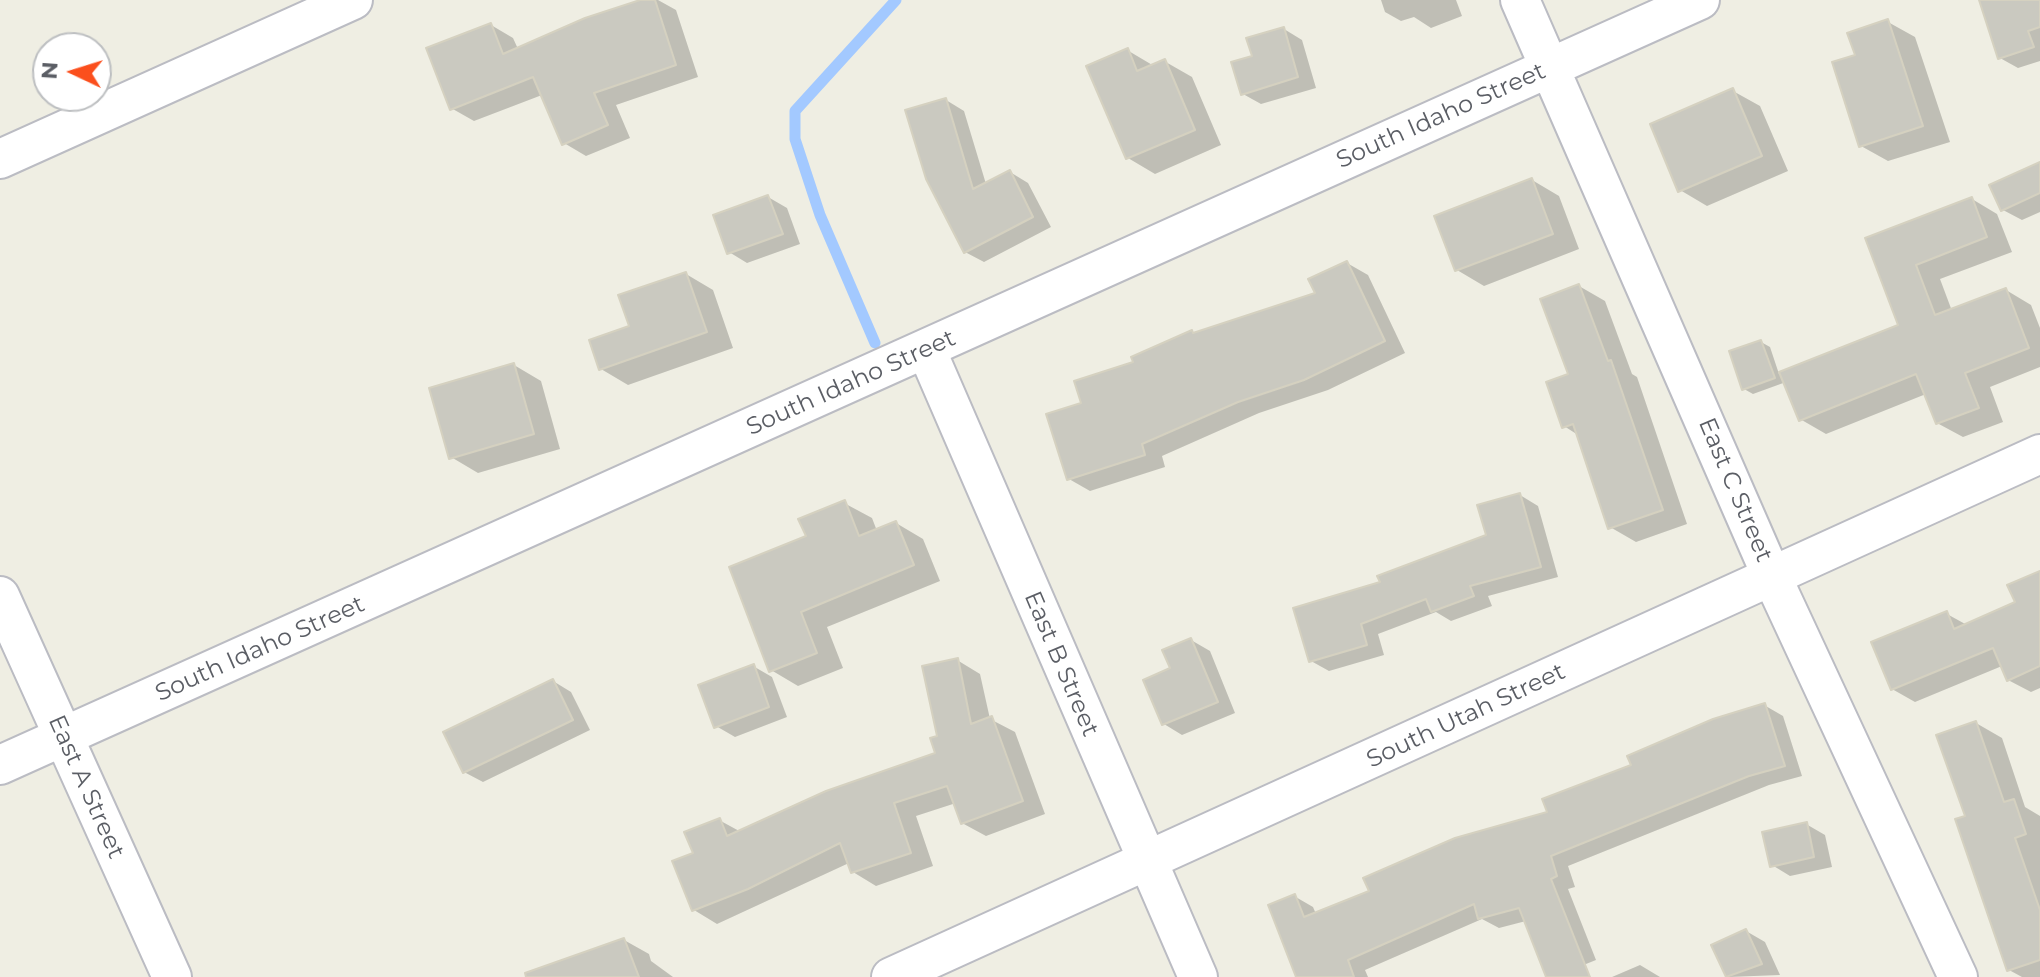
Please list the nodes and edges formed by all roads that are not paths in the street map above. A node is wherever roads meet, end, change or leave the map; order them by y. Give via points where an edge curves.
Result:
1 (353, 0) edge
2 (1520, 0) edge
3 (1700, 0) edge
4 (1550, 66) junction
5 (0, 159) edge
6 (926, 349) junction
7 (2040, 454) edge
8 (1772, 577) junction
9 (0, 596) edge
10 (63, 737) junction
11 (0, 765) edge
12 (1145, 863) junction
13 (172, 977) edge
14 (891, 977) edge
15 (1198, 977) edge
16 (1958, 977) edge

1 - 5 street
2 - 4 street, East C Street
3 - 4 street, South Idaho Street
4 - 6 street, South Idaho Street
4 - 8 street, East C Street
6 - 10 street, South Idaho Street
6 - 12 street, East B Street
7 - 8 street, South Utah Street
8 - 12 street, South Utah Street
8 - 16 street, East C Street
9 - 10 street, East A Street
10 - 11 street, South Idaho Street
10 - 13 street, East A Street
12 - 14 street, South Utah Street
12 - 15 street, East B Street

